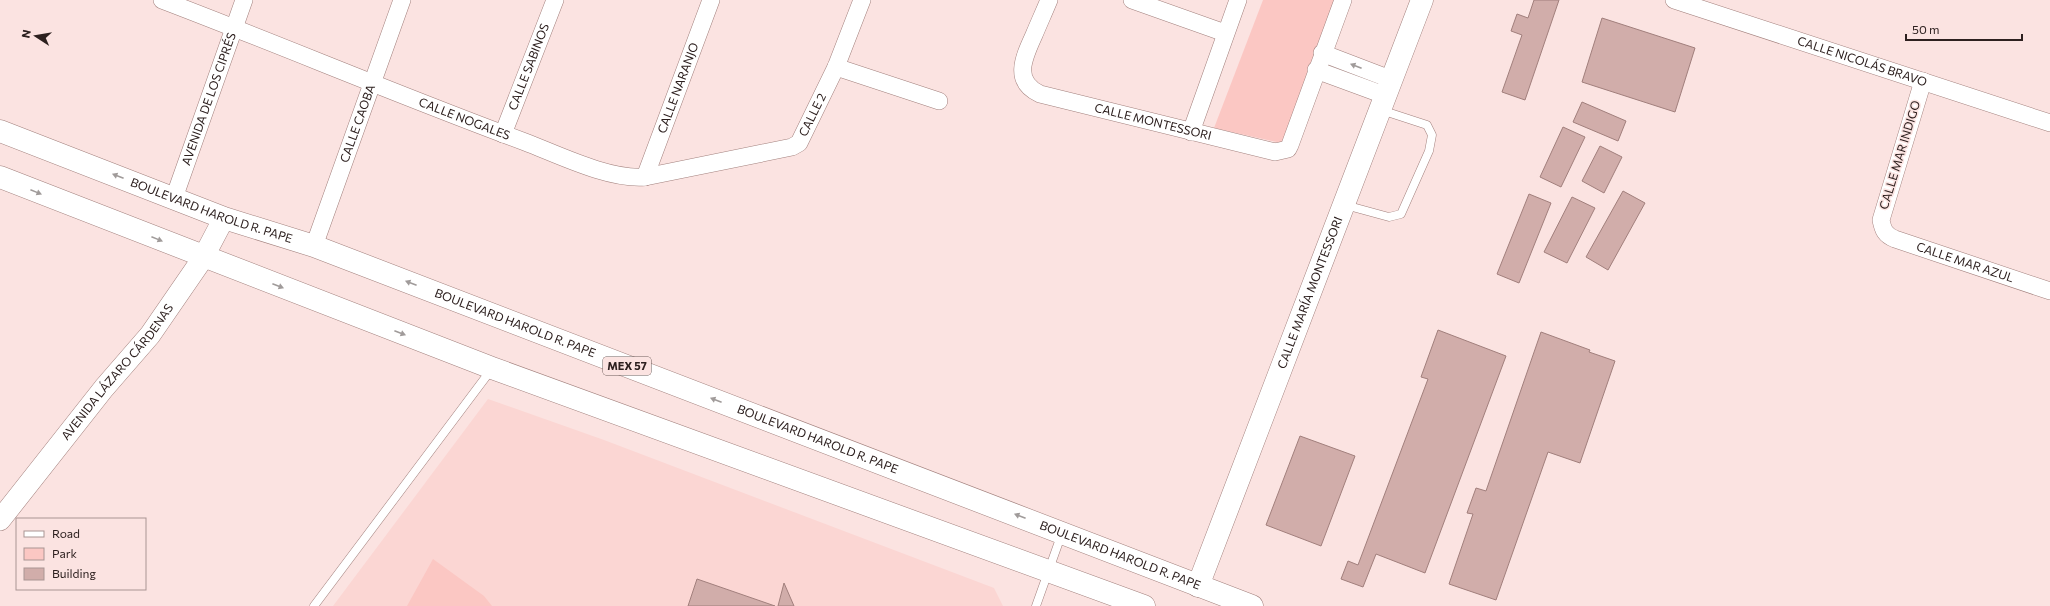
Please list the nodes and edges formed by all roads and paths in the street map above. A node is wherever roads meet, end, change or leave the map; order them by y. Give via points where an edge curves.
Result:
1 (162, 0) edge
2 (244, 0) edge
3 (402, 0) edge
4 (555, 0) edge
5 (711, 0) edge
6 (862, 0) edge
7 (1049, 0) edge
8 (1132, 0) edge
9 (1238, 0) edge
10 (1343, 0) edge
11 (1422, 0) edge
12 (1674, 0) edge
13 (233, 27) junction
14 (1225, 33) junction
15 (1322, 53) junction
16 (836, 67) junction
17 (1316, 70) junction
18 (1922, 81) junction
19 (371, 83) junction
20 (1384, 95) junction
21 (939, 101) dead end
22 (2050, 124) edge
23 (0, 131) edge
24 (1192, 132) junction
25 (503, 134) junction
26 (777, 149) joint
27 (0, 177) edge
28 (645, 177) junction
29 (174, 198) junction
30 (1344, 205) junction
31 (224, 218) junction
32 (1883, 230) joint
33 (314, 246) junction
34 (203, 258) junction
35 (2050, 291) edge
36 (492, 368) junction
37 (0, 520) edge
38 (1062, 533) junction
39 (1048, 571) junction
40 (1198, 586) junction
41 (314, 606) edge
42 (1036, 606) edge
43 (1144, 606) edge
44 (1252, 606) edge

1 - 13 street, CALLE NOGALES
2 - 13 street, AVENIDA DE LOS CIPRÉS
3 - 19 street, CALLE CAOBA
4 - 25 street, CALLE SABINOS
5 - 28 street, CALLE NARANJO
6 - 16 street, CALLE 2
7 - 24 street, CALLE MONTESSORI via 1023,59 1022,71 1025,82 1033,91
8 - 14 street
9 - 14 street
10 - 15 street, CALLE MONTESSORI
11 - 20 main road, CALLE MARÍA MONTESSORI
12 - 18 street, CALLE NICOLÁS BRAVO
13 - 19 street, CALLE NOGALES
13 - 29 street, AVENIDA DE LOS CIPRÉS
14 - 24 street
15 - 17 street, CALLE MONTESSORI
20 -> 15 street
16 - 21 street
16 - 26 street, CALLE 2 via 799,143 792,147
17 - 20 street
17 - 24 street, CALLE MONTESSORI via 1288,150 1275,152
18 - 22 street, CALLE NICOLÁS BRAVO
18 - 32 street, CALLE MAR INDIGO via 1881,220
19 - 25 street, CALLE NOGALES
19 - 33 street, CALLE CAOBA
20 - 30 main road, CALLE MARÍA MONTESSORI
20 - 30 lane via 1427,126 1432,135 1429,151 1400,214 1389,217
29 -> 23 main road, BOULEVARD HAROLD R. PAPE / MEX 57
25 - 28 street, CALLE NOGALES via 618,176
26 - 28 street, CALLE NOGALES
27 -> 34 main road
29 - 31 main road, BOULEVARD HAROLD R. PAPE / MEX 57
30 - 40 main road, CALLE MARÍA MONTESSORI
31 - 33 main road, BOULEVARD HAROLD R. PAPE / MEX 57
31 - 34 street, AVENIDA LÁZARO CÁRDENAS
32 - 35 street, CALLE MAR AZUL via 1895,239
38 -> 33 main road, BOULEVARD HAROLD R. PAPE / MEX 57
34 -> 36 main road
34 - 37 street, AVENIDA LÁZARO CÁRDENAS via 150,335 104,388
36 - 39 main road
36 - 41 lane
38 - 39 lane
38 - 40 main road, BOULEVARD HAROLD R. PAPE / MEX 57
39 - 42 lane
39 - 43 main road
40 - 44 main road, BOULEVARD HAROLD R. PAPE / MEX 57

